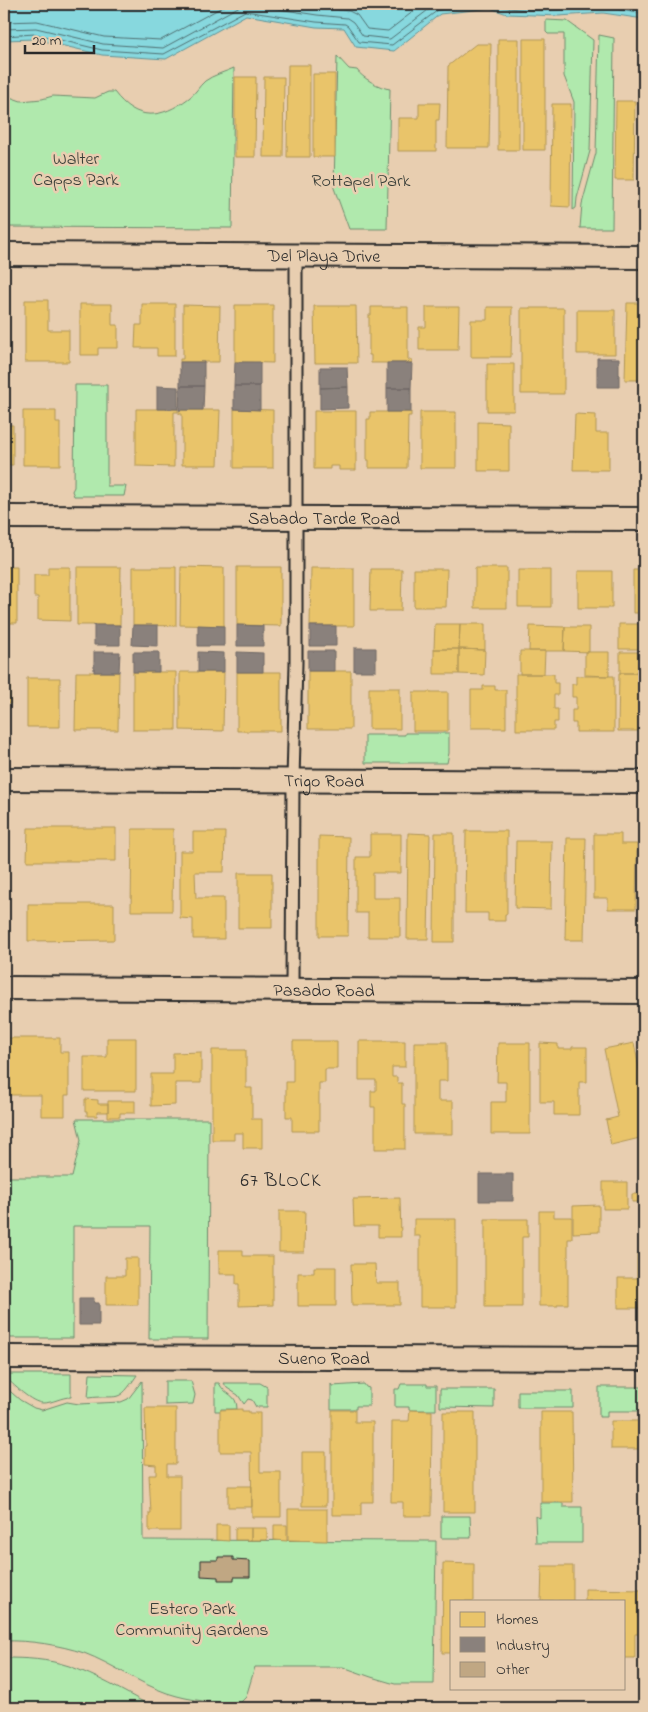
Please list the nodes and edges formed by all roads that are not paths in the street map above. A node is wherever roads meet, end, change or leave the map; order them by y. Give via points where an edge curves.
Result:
1 (4, 254) edge
2 (296, 255) junction
3 (644, 257) edge
4 (4, 517) edge
5 (295, 518) junction
6 (644, 519) edge
7 (4, 779) edge
8 (293, 780) junction
9 (644, 782) edge
10 (4, 988) edge
11 (292, 989) junction
12 (644, 992) edge
13 (4, 1357) edge
14 (644, 1360) edge

1 - 2 street, Del Playa Drive
2 - 3 street, Del Playa Drive
2 - 5 lane
4 - 5 street, Sabado Tarde Road
5 - 6 street, Sabado Tarde Road
5 - 8 lane
7 - 8 street, Trigo Road
8 - 9 street, Trigo Road
8 - 11 lane
10 - 11 street, Pasado Road
11 - 12 street, Pasado Road
13 - 14 street, Sueno Road

